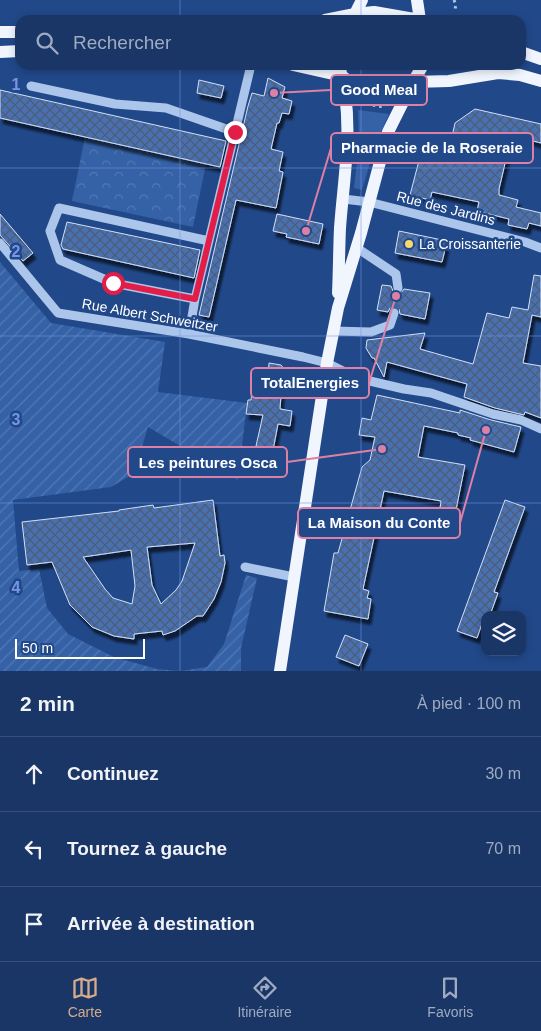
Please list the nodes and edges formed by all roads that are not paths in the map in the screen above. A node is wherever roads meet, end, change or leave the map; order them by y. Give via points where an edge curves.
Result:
1 (362, 0) edge
2 (417, 0) edge
3 (353, 15) edge
4 (361, 15) edge
5 (392, 15) edge
6 (420, 15) edge
7 (0, 32) edge
8 (15, 32) edge
9 (15, 51) edge
10 (0, 52) edge
11 (526, 54) edge
12 (541, 59) edge
13 (250, 70) edge
14 (420, 70) edge
15 (340, 71) edge
16 (541, 81) edge
17 (413, 82) junction
18 (31, 86) dead end
19 (235, 132) junction
20 (343, 199) junction
21 (369, 202) junction
22 (209, 241) junction
23 (0, 243) edge
24 (357, 248) junction
25 (541, 248) edge
26 (398, 288) tunnel mouth
27 (195, 299) junction
28 (338, 308) junction
29 (394, 313) tunnel mouth
30 (333, 331) junction
31 (188, 334) junction
32 (327, 363) junction
33 (541, 429) edge
34 (244, 567) dead end
35 (294, 577) junction
36 (280, 671) edge

1 - 3 main road
2 - 6 main road
4 - 5 main road via 374,12
7 - 8 main road
9 - 10 main road
11 - 12 main road
13 - 19 street
14 - 17 main road
15 - 17 main road via 351,83 378,88
15 - 20 main road via 346,99 348,144
16 - 17 main road via 498,73 450,81
17 - 21 main road via 388,132
18 - 19 street via 115,104 166,108
19 - 22 street
20 - 21 street, Rue des Jardins
20 - 28 main road
21 - 24 main road
21 - 25 street, Rue des Jardins
22 - 27 street
22 - 27 street via 59,208 50,231 60,260 113,283
23 - 31 street, Rue Albert Schweitzer via 58,313
24 - 26 street via 396,274
24 - 28 main road
27 - 31 street
28 - 30 main road
29 - 30 street via 390,325 371,332
30 - 32 main road
31 - 32 street, Rue Albert Schweitzer
32 - 33 street, Rue Albert Schweitzer via 357,378 432,393
32 - 35 main road
34 - 35 street
35 - 36 main road

